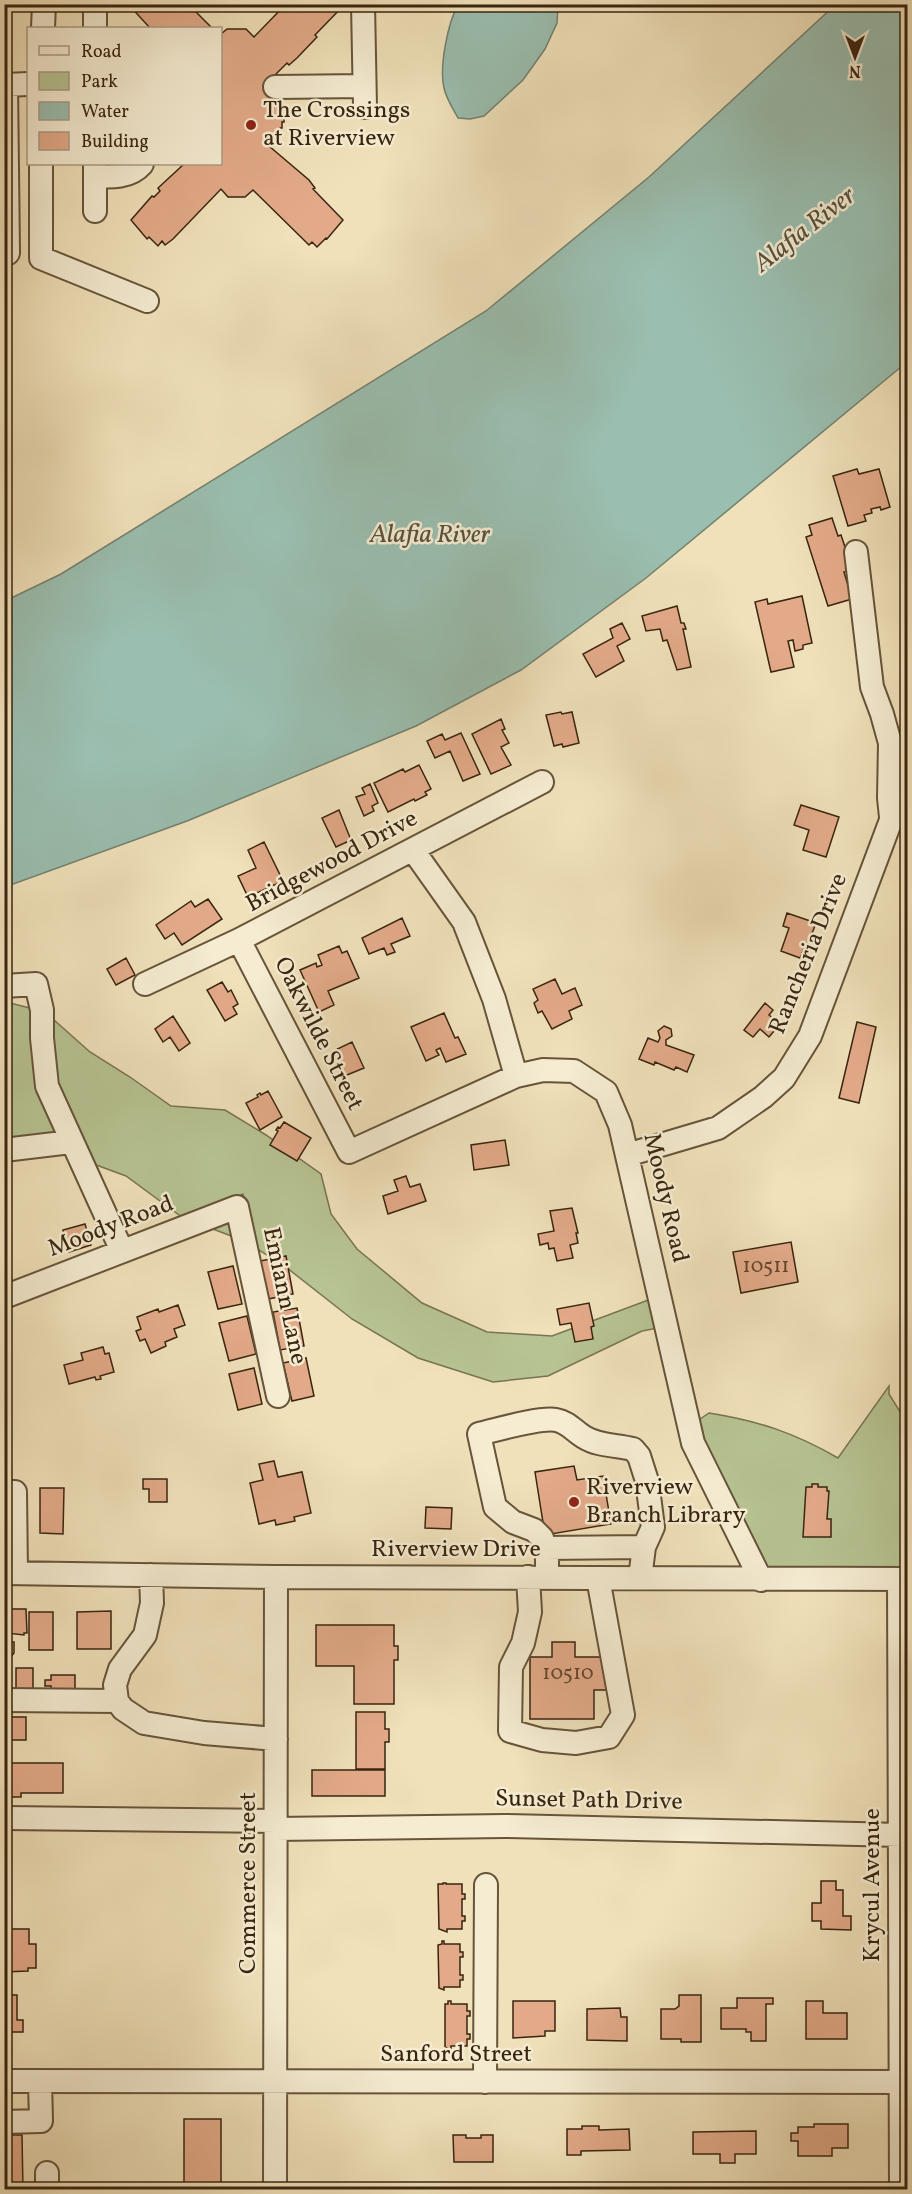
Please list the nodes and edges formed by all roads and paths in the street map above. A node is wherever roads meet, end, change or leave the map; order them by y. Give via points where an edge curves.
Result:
1 (44, 4) edge
2 (95, 4) edge
3 (363, 4) edge
4 (44, 27) edge
5 (95, 27) edge
6 (27, 84) edge
7 (275, 87) dead end
8 (41, 165) edge
9 (141, 165) edge
10 (95, 170) edge
11 (95, 211) dead end
12 (6, 253) edge
13 (41, 258) junction
14 (147, 301) dead end
15 (856, 552) dead end
16 (542, 782) dead end
17 (908, 784) edge
18 (891, 820) junction
19 (413, 850) junction
20 (239, 940) junction
21 (145, 984) dead end
22 (4, 986) edge
23 (516, 1076) junction
24 (71, 1142) junction
25 (4, 1150) edge
26 (350, 1152) joint
27 (627, 1155) junction
28 (237, 1207) joint
29 (122, 1251) junction
30 (4, 1297) edge
31 (278, 1396) dead end
32 (4, 1492) edge
33 (644, 1547) junction
34 (545, 1548) junction
35 (10, 1573) edge
36 (151, 1575) junction
37 (276, 1577) junction
38 (537, 1577) junction
39 (598, 1578) junction
40 (640, 1578) junction
41 (904, 1579) edge
42 (761, 1580) junction
43 (4, 1700) edge
44 (117, 1701) junction
45 (276, 1739) junction
46 (4, 1818) edge
47 (276, 1825) junction
48 (900, 1835) junction
49 (486, 1885) dead end
50 (4, 2081) edge
51 (40, 2081) junction
52 (275, 2081) junction
53 (485, 2082) junction
54 (904, 2082) edge
55 (4, 2122) edge
56 (275, 2190) edge
57 (901, 2190) edge

1 - 4 street
2 - 5 street
3 - 7 street via 365,96
6 - 12 street via 6,85
8 - 13 street
9 - 10 street via 117,177
10 - 11 street
12 - 13 street
13 - 14 street
15 - 18 street via 872,687 890,743
16 - 19 street, Bridgewood Drive
17 - 18 street, Rancheria Drive
18 - 27 street, Rancheria Drive via 810,1036 784,1078 718,1128
19 - 20 street, Bridgewood Drive
19 - 23 street via 464,922 494,999
20 - 21 street, Bridgewood Drive
20 - 26 street, Oakwilde Street
22 - 24 street via 36,984 42,1010 47,1086
23 - 26 street, Moody Road
23 - 27 street, Moody Road via 543,1070 574,1071 606,1092
24 - 25 street
24 - 29 street
27 - 42 street, Moody Road via 693,1443
28 - 29 street, Moody Road
28 - 31 street, Emiann Lane
29 - 30 street, Moody Road
32 - 35 street via 15,1492
33 - 34 street
33 - 34 street via 654,1527 639,1456 633,1449 593,1441 555,1419 479,1434 495,1507 513,1522 534,1530
33 - 40 street
34 - 38 street via 547,1554
35 - 36 street, Riverview Drive
36 - 37 street, Riverview Drive
36 - 44 street via 152,1603 146,1635 120,1669 115,1685
37 - 38 street, Riverview Drive
37 - 45 street, Commerce Street
38 - 39 street, Riverview Drive
38 - 39 street via 524,1643 511,1667 510,1731 542,1740 576,1743 609,1737 623,1715
39 - 40 street, Riverview Drive
40 - 42 street, Riverview Drive
41 - 42 street, Riverview Drive
41 - 48 street, Krycul Avenue
43 - 44 street
44 - 45 street via 144,1723
45 - 47 street, Commerce Street
46 - 47 street, Sunset Path Drive
47 - 48 street, Sunset Path Drive
47 - 52 street, Commerce Street
48 - 54 street, Krycul Avenue
49 - 53 street
50 - 51 street, Sanford Street
51 - 52 street, Sanford Street
51 - 55 street via 41,2121
52 - 53 street, Sanford Street
52 - 56 street, Commerce Street
53 - 54 street, Sanford Street
54 - 57 street, Krycul Avenue

